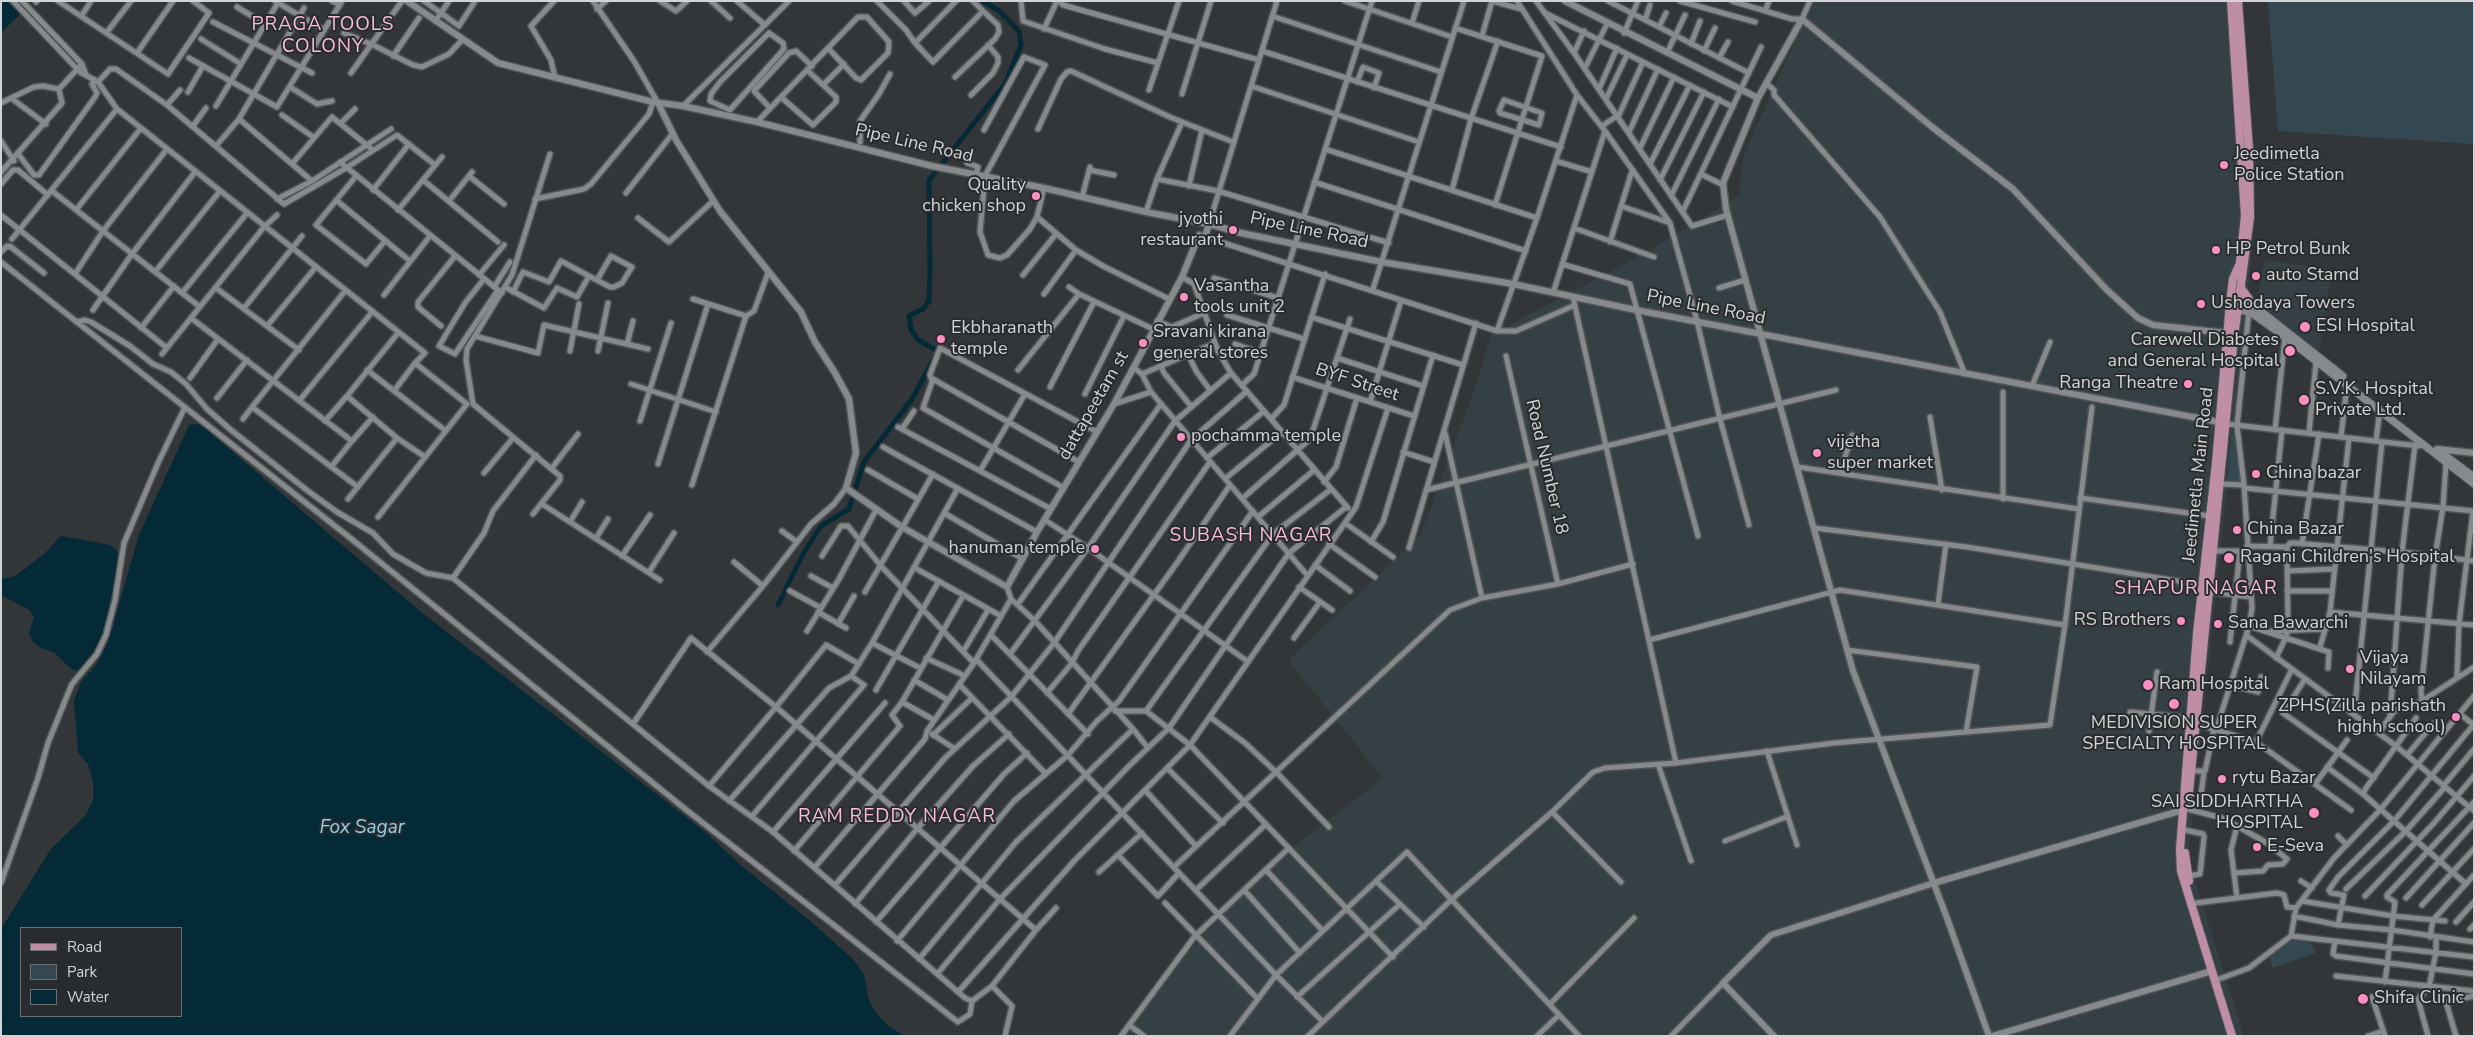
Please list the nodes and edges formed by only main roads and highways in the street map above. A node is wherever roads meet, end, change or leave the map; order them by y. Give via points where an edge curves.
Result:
1 (2231, 1) edge
2 (2238, 1) edge
3 (2245, 149) junction
4 (2239, 266) junction
5 (2241, 288) junction
6 (2236, 305) junction
7 (2251, 308) junction
8 (2224, 379) junction
9 (2224, 423) junction
10 (2474, 478) edge
11 (2474, 484) edge
12 (2203, 621) junction
13 (2194, 721) junction
14 (2185, 809) junction
15 (2232, 1036) edge
16 (2237, 1036) edge

1 - 3 main road, Jeedimetla Main Road
2 - 3 main road, Jeedimetla Main Road
3 - 4 main road, Jeedimetla Main Road via 2245,216
3 - 5 main road, Jeedimetla Main Road via 2250,217
4 - 6 main road
4 - 8 main road, Jeedimetla Main Road via 2233,279
5 - 6 main road, Jeedimetla Main Road
5 - 7 main road
6 - 7 main road
6 - 8 main road via 2228,370
6 - 9 main road, Jeedimetla Main Road
7 - 10 main road
7 - 11 main road
8 - 9 main road, Jeedimetla Main Road
9 - 12 main road, Jeedimetla Main Road via 2210,516
9 - 12 main road, Jeedimetla Main Road via 2210,592
12 - 13 main road, Jeedimetla Main Road
13 - 14 main road, Jeedimetla Main Road
13 - 14 main road, Jeedimetla Main Road
14 - 15 main road, Jeedimetla Main Road via 2181,870
14 - 16 main road, Jeedimetla Main Road via 2184,848 2188,876

